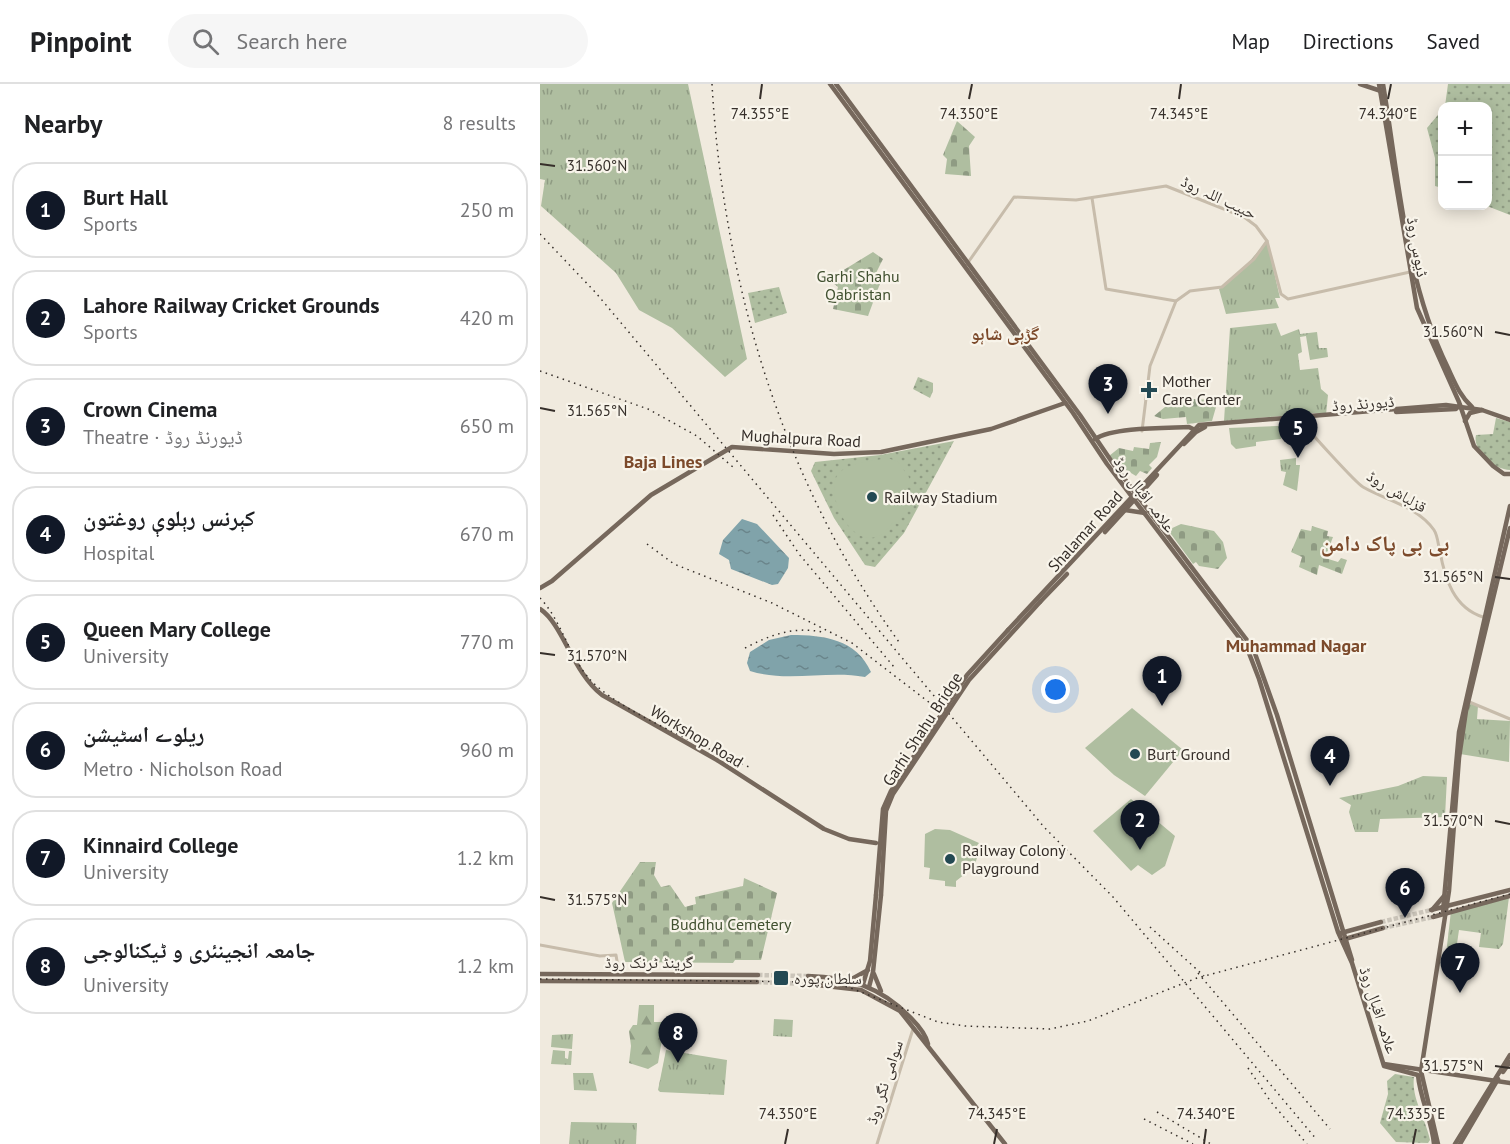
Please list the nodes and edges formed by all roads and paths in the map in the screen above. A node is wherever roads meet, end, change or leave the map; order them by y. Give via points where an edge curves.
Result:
1 (830, 84) edge
2 (837, 84) edge
3 (1360, 84) edge
4 (1381, 84) edge
5 (1382, 91) junction
6 (1092, 198) junction
7 (1268, 241) junction
8 (965, 266) junction
9 (1410, 272) junction
10 (1176, 301) junction
11 (1030, 352) junction
12 (1463, 398) junction
13 (1065, 404) junction
14 (1460, 405) junction
15 (1473, 407) junction
16 (1454, 409) junction
17 (1482, 410) junction
18 (1301, 420) junction
19 (1510, 420) edge
20 (1465, 421) junction
21 (1199, 425) joint
22 (1142, 430) junction
23 (1195, 430) junction
24 (1094, 439) junction
25 (1508, 475) edge
26 (1128, 492) junction
27 (1135, 497) junction
28 (1510, 506) edge
29 (1126, 507) junction
30 (1146, 510) junction
31 (1510, 528) edge
32 (540, 588) edge
33 (1039, 601) junction
34 (540, 609) edge
35 (1483, 617) junction
36 (1467, 701) junction
37 (1510, 719) edge
38 (876, 843) dead end
39 (1510, 890) edge
40 (1449, 891) junction
41 (879, 895) junction
42 (1445, 896) junction
43 (1510, 896) edge
44 (1460, 903) junction
45 (1445, 910) junction
46 (1433, 917) tunnel mouth
47 (1341, 933) junction
48 (1344, 939) junction
49 (540, 945) edge
50 (871, 971) junction
51 (619, 973) junction
52 (540, 974) edge
53 (758, 975) tunnel mouth
54 (808, 976) tunnel mouth
55 (850, 980) junction
56 (540, 981) edge
57 (757, 982) tunnel mouth
58 (808, 984) tunnel mouth
59 (863, 984) junction
60 (869, 986) junction
61 (861, 990) junction
62 (867, 992) junction
63 (882, 993) junction
64 (915, 1028) junction
65 (928, 1044) junction
66 (1510, 1055) edge
67 (1510, 1062) edge
68 (1384, 1064) junction
69 (1421, 1071) junction
70 (1495, 1080) junction
71 (1510, 1083) edge
72 (877, 1144) edge
73 (1005, 1144) edge
74 (1434, 1144) edge
75 (1438, 1144) edge
76 (1455, 1144) edge
77 (1460, 1144) edge

1 - 8 main road, علامہ اقبال روڈ
2 - 8 main road, علامہ اقبال روڈ
3 - 5 main road
4 - 5 main road, ڈیوس روڈ
5 - 9 main road, ڈیوس روڈ
5 - 12 main road, ڈیوس روڈ via 1420,302
6 - 7 street, حبیب اللہ روڈ via 1166,186 1244,218
6 - 8 street, حبیب اللہ روڈ via 1014,197
6 - 10 street via 1106,289
7 - 9 street, حبیب اللہ روڈ via 1278,288 1288,298
7 - 10 street via 1222,287 1190,291
8 - 11 main road, علامہ اقبال روڈ
9 - 14 main road, ڈیوس روڈ via 1425,329
10 - 22 street via 1149,368
11 - 13 main road, علامہ اقبال روڈ
11 - 24 main road, علامہ اقبال روڈ
12 - 14 main road
12 - 15 main road, ڈیوس روڈ
13 - 24 main road, علامہ اقبال روڈ
13 - 32 main road, Mughalpura Road via 991,429 881,452 834,454 741,446 726,449 651,495
14 - 15 main road, ڈیورنڈ روڈ
14 - 16 main road, ڈیورنڈ روڈ
14 - 20 main road, ڈیوس روڈ
14 - 21 main road, ڈیورنڈ روڈ
15 - 17 main road, ڈیورنڈ روڈ
16 - 18 main road, ڈیورنڈ روڈ
16 - 20 main road
17 - 19 main road, ڈیورنڈ روڈ
17 - 20 main road via 1470,412
18 - 23 main road, ڈیورنڈ روڈ
18 - 35 street, قزلباش روڈ via 1362,486 1398,503 1434,529 1444,577 1453,593
20 - 25 main road via 1478,452
21 - 23 main road, Shalamar Road
22 - 23 main road, ڈیورنڈ روڈ
22 - 24 main road, ڈیورنڈ روڈ
23 - 27 main road, Shalamar Road
23 - 30 main road via 1140,494
24 - 26 main road, علامہ اقبال روڈ
24 - 27 main road, علامہ اقبال روڈ
26 - 27 main road, علامہ اقبال روڈ
26 - 29 main road
27 - 29 main road, Shalamar Road
27 - 30 main road, علامہ اقبال روڈ
28 - 35 main road
29 - 30 main road
29 - 33 main road, Shalamar Road
30 - 47 main road, علامہ اقبال روڈ via 1253,648 1277,715
31 - 36 main road
33 - 41 main road, Garhi Shahu Bridge, bridge via 969,680 893,795 886,811
33 - 41 main road, Garhi Shahu Bridge, bridge via 968,675 891,791 883,809
34 - 38 main road, Workshop Road via 550,618 587,682 602,695 717,760 824,829 849,839
35 - 36 main road
36 - 37 street
36 - 40 main road
36 - 42 main road via 1456,754
39 - 44 main road
40 - 44 main road
40 - 45 main road
41 - 50 main road
42 - 45 main road
42 - 45 main road via 1432,910
43 - 45 main road
44 - 45 main road
45 - 46 main road
45 - 69 main road
47 - 48 main road, علامہ اقبال روڈ
47 - 48 main road via 1382,925
48 - 68 main road, علامہ اقبال روڈ
49 - 51 street via 600,956 616,955
50 - 55 main road
50 - 59 main road
50 - 60 main road
50 - 63 main road
51 - 52 main road, گرینڈ ٹرنک روڈ
51 - 53 main road, گرینڈ ٹرنک روڈ
54 - 55 main road
55 - 59 main road
56 - 57 main road, گرینڈ ٹرنک روڈ
58 - 61 main road
59 - 60 main road
59 - 61 main road
60 - 62 main road
60 - 63 main road
61 - 62 main road
62 - 64 main road via 895,1008
63 - 65 main road via 911,1018
64 - 65 main road
64 - 72 street, سوامی نگر روڈ
65 - 73 main road
66 - 70 main road
67 - 70 main road
68 - 69 main road
68 - 74 main road, علامہ اقبال روڈ via 1418,1075 1418,1089 1430,1119
69 - 70 main road
69 - 75 main road
70 - 71 main road
70 - 76 main road
70 - 77 main road

